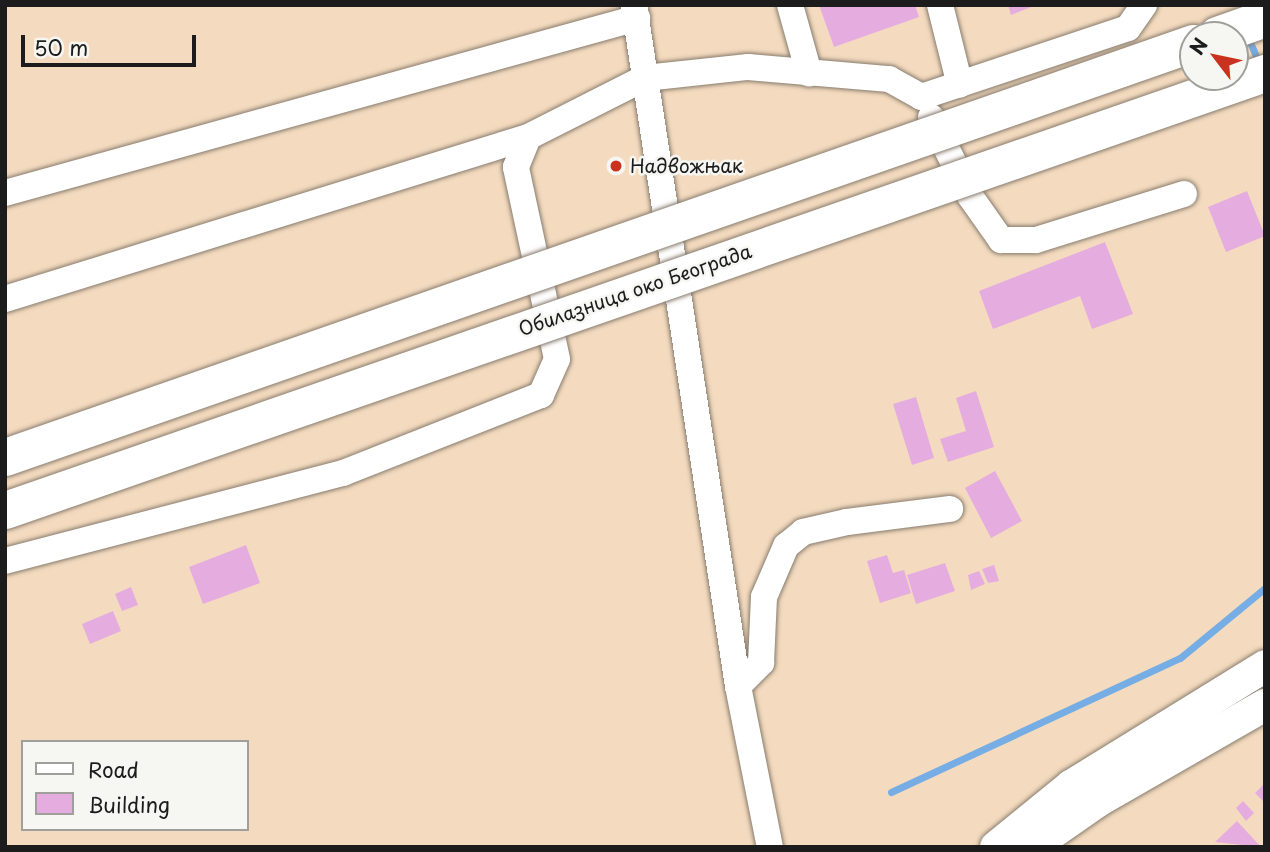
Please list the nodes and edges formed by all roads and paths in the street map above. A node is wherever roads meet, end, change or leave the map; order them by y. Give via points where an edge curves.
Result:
1 (790, 5) edge
2 (940, 5) edge
3 (1144, 5) edge
4 (636, 12) edge
5 (1179, 48) edge
6 (809, 72) junction
7 (1265, 73) edge
8 (645, 78) junction
9 (960, 85) junction
10 (921, 97) junction
11 (528, 137) junction
12 (5, 193) edge
13 (1184, 194) dead end
14 (5, 299) edge
15 (5, 457) edge
16 (950, 509) dead end
17 (5, 510) edge
18 (5, 561) edge
19 (1265, 666) edge
20 (738, 686) junction
21 (1265, 705) edge
22 (770, 847) edge
23 (996, 847) edge
24 (1032, 847) edge

1 - 6 street
2 - 9 street
3 - 9 street via 1128,28
4 - 8 street
4 - 12 street
5 - 15 highway, bridge
6 - 8 street via 748,67
6 - 10 street via 889,79
7 - 17 highway, Обилазница око Београда, bridge
8 - 11 street
8 - 20 street
9 - 10 street
10 - 13 street via 970,196 1001,240 1036,240
11 - 14 street
11 - 18 street via 516,167 557,359 541,395 343,473
16 - 20 street via 847,522 803,532 786,546 764,597 761,663
19 - 23 main road via 1071,786
20 - 22 street
21 - 24 main road via 1098,801

